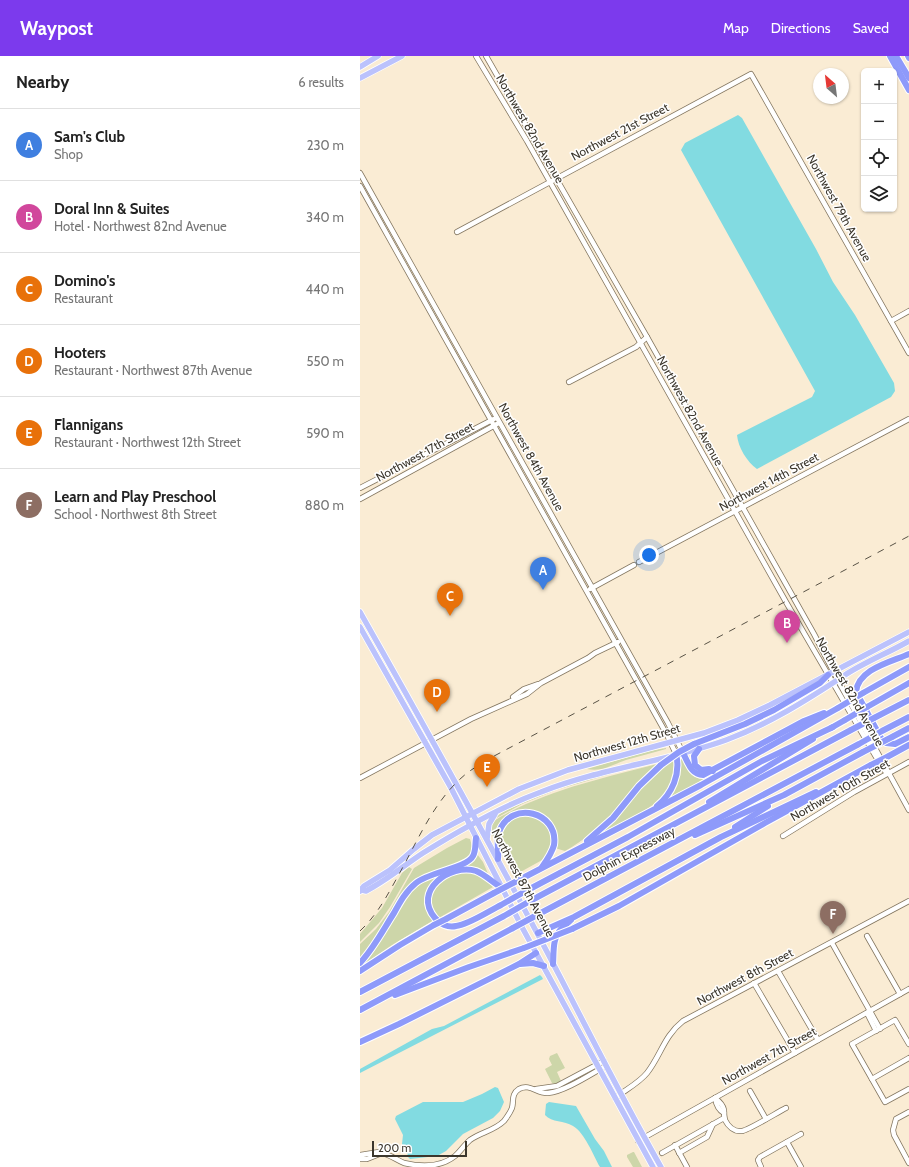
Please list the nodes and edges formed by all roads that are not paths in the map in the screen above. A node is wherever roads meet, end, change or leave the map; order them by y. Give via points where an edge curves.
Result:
1 (378, 56) edge
2 (402, 56) edge
3 (476, 56) edge
4 (486, 56) edge
5 (890, 56) edge
6 (896, 56) edge
7 (900, 56) edge
8 (370, 61) junction
9 (360, 67) edge
10 (909, 71) edge
11 (751, 74) joint
12 (366, 75) junction
13 (360, 78) edge
14 (909, 78) edge
15 (909, 90) edge
16 (509, 95) junction
17 (502, 99) junction
18 (360, 173) edge
19 (557, 178) junction
20 (549, 182) junction
21 (360, 186) edge
22 (457, 232) dead end
23 (909, 312) edge
24 (891, 321) junction
25 (647, 337) junction
26 (641, 343) junction
27 (909, 353) edge
28 (569, 382) dead end
29 (497, 417) junction
30 (909, 419) edge
31 (491, 420) junction
32 (500, 423) junction
33 (494, 425) junction
34 (360, 488) edge
35 (360, 499) edge
36 (743, 507) junction
37 (735, 512) junction
38 (571, 550) junction
39 (565, 552) junction
40 (592, 588) junction
41 (587, 590) junction
42 (360, 612) edge
43 (360, 627) edge
44 (370, 630) junction
45 (909, 632) edge
46 (362, 634) edge
47 (622, 640) junction
48 (909, 641) edge
49 (616, 643) junction
50 (909, 654) edge
51 (909, 667) edge
52 (831, 673) junction
53 (835, 682) junction
54 (909, 683) edge
55 (909, 700) edge
56 (838, 708) junction
57 (909, 717) edge
58 (833, 727) junction
59 (909, 728) edge
60 (909, 737) edge
61 (432, 740) junction
62 (677, 740) junction
63 (671, 742) junction
64 (425, 743) junction
65 (909, 746) edge
66 (699, 749) junction
67 (683, 753) junction
68 (676, 754) junction
69 (909, 763) edge
70 (582, 767) junction
71 (713, 771) junction
72 (888, 773) junction
73 (722, 774) junction
74 (584, 777) junction
75 (360, 778) edge
76 (839, 782) junction
77 (784, 795) junction
78 (909, 810) edge
79 (498, 812) junction
80 (473, 813) junction
81 (646, 814) junction
82 (466, 818) junction
83 (478, 822) junction
84 (470, 826) junction
85 (660, 832) junction
86 (783, 836) dead end
87 (628, 837) junction
88 (721, 837) junction
89 (476, 838) junction
90 (487, 839) junction
91 (665, 847) junction
92 (576, 850) junction
93 (498, 859) junction
94 (541, 868) junction
95 (502, 888) junction
96 (361, 890) edge
97 (909, 901) edge
98 (574, 917) junction
99 (523, 929) junction
100 (538, 934) junction
101 (867, 936) dead end
102 (541, 940) junction
103 (832, 943) junction
104 (536, 953) junction
105 (360, 964) edge
106 (519, 964) junction
107 (553, 964) junction
108 (544, 966) junction
109 (360, 971) edge
110 (778, 971) junction
111 (754, 983) junction
112 (909, 989) edge
113 (360, 992) edge
114 (900, 994) junction
115 (374, 1002) junction
116 (360, 1010) edge
117 (869, 1012) junction
118 (878, 1030) junction
119 (818, 1040) junction
120 (360, 1042) edge
121 (909, 1044) edge
122 (795, 1053) junction
123 (909, 1058) edge
124 (605, 1063) junction
125 (599, 1067) junction
126 (872, 1079) junction
127 (909, 1089) edge
128 (750, 1091) dead end
129 (621, 1093) junction
130 (615, 1098) junction
131 (715, 1098) junction
132 (786, 1108) dead end
133 (909, 1112) edge
134 (724, 1116) junction
135 (766, 1119) junction
136 (714, 1124) junction
137 (801, 1134) dead end
138 (645, 1137) junction
139 (638, 1141) junction
140 (787, 1142) junction
141 (675, 1145) junction
142 (382, 1153) junction
143 (662, 1153) dead end
144 (679, 1153) junction
145 (360, 1155) edge
146 (360, 1159) edge
147 (909, 1162) edge
148 (653, 1167) edge
149 (661, 1167) edge
150 (687, 1167) edge
151 (760, 1167) edge
152 (801, 1167) edge

1 - 8 main road
2 - 12 main road
3 - 17 street, Northwest 82nd Avenue
4 - 16 street, Northwest 82nd Avenue
5 - 15 highway
6 - 14 highway
7 - 10 highway
8 - 9 main road
8 - 12 main road via 365,68
11 - 19 street, Northwest 21st Street
11 - 24 street, Northwest 79th Avenue
12 - 13 main road
16 - 17 street
16 - 19 street, Northwest 82nd Avenue
17 - 20 street, Northwest 82nd Avenue
18 - 29 street, Northwest 84th Avenue
19 - 20 street, Northwest 21st Street
19 - 25 street, Northwest 82nd Avenue
20 - 22 street, Northwest 21st Street
20 - 26 street, Northwest 82nd Avenue
21 - 31 street, Northwest 84th Avenue
23 - 24 street
24 - 27 street, Northwest 79th Avenue
25 - 26 street
25 - 36 street, Northwest 82nd Avenue
26 - 28 street
26 - 37 street, Northwest 82nd Avenue
29 - 31 street, Northwest 17th Street
29 - 32 street, Northwest 84th Avenue
30 - 36 street, Northwest 14th Street
31 - 33 street, Northwest 84th Avenue
31 - 34 street, Northwest 17th Street
32 - 33 street, Northwest 17th Street
32 - 38 street, Northwest 84th Avenue
33 - 35 street, Northwest 17th Street
33 - 39 street, Northwest 84th Avenue
36 - 37 street, Northwest 14th Street
36 - 52 street, Northwest 82nd Avenue
37 - 40 street, Northwest 14th Street
37 - 52 street, Northwest 82nd Avenue
38 - 39 street
38 - 40 street, Northwest 84th Avenue
39 - 41 street, Northwest 84th Avenue
40 - 41 street, Northwest 14th Street
40 - 47 street, Northwest 84th Avenue
41 - 49 street, Northwest 84th Avenue
42 - 44 main road, Northwest 87th Avenue
43 - 46 main road, Northwest 87th Avenue
44 - 46 street
44 - 61 main road, Northwest 87th Avenue
45 - 52 main road, Northwest 12th Street
46 - 64 main road, Northwest 87th Avenue
47 - 49 street
47 - 62 street, Northwest 84th Avenue
48 - 53 main road, Northwest 12th Street
49 - 61 street via 541,683 527,694
49 - 63 street, Northwest 84th Avenue
50 - 60 highway via 870,672 861,679 856,690 886,743 897,744
51 - 56 highway, bridge
52 - 53 street, Northwest 82nd Avenue
52 - 62 main road, Northwest 12th Street via 744,717 704,733
52 - 92 highway, bridge via 820,683 763,715 679,752 661,765 639,786 613,818
53 - 66 main road, Northwest 12th Street via 770,721
53 - 72 street, Northwest 82nd Avenue via 883,769
54 - 58 highway, bridge
55 - 85 highway, Dolphin Expressway, bridge
56 - 71 highway via 804,721
56 - 73 highway
57 - 91 highway, Dolphin Expressway, bridge
58 - 85 highway
58 - 87 highway via 762,760
59 - 77 highway, bridge
61 - 64 street
61 - 80 main road, Northwest 87th Avenue
62 - 63 main road, Northwest 12th Street
62 - 67 street, Northwest 84th Avenue
63 - 68 street, Northwest 84th Avenue
63 - 70 main road, Northwest 12th Street
64 - 75 street
64 - 82 main road, Northwest 87th Avenue
65 - 76 highway, bridge
66 - 67 main road, Northwest 12th Street
66 - 71 highway via 694,756 695,765 701,770
67 - 68 main road, Northwest 12th Street
67 - 71 highway via 694,773 703,775
68 - 74 main road, Northwest 12th Street
68 - 81 highway via 677,774 671,790 662,802
69 - 72 street, Northwest 10th Street
70 - 74 main road
70 - 80 main road, Northwest 12th Street via 529,785
72 - 78 street, Northwest 82nd Avenue
72 - 86 street, Northwest 10th Street
73 - 81 highway
73 - 87 highway
74 - 79 main road, Northwest 12th Street via 540,792
76 - 88 highway
76 - 115 highway, bridge via 624,904 572,929
77 - 88 highway
77 - 91 highway
79 - 83 main road, Northwest 12th Street
79 - 90 main road via 490,822
80 - 82 main road, Northwest 12th Street
80 - 83 main road, Northwest 87th Avenue
81 - 92 highway
82 - 84 main road, Northwest 87th Avenue
82 - 96 main road, Northwest 12th Street via 427,839
83 - 84 main road, Northwest 12th Street
83 - 90 main road, Northwest 87th Avenue
84 - 89 main road, Northwest 87th Avenue
84 - 96 main road, Northwest 12th Street via 379,884 366,891
85 - 113 highway, Dolphin Expressway, bridge
87 - 95 highway, bridge via 462,925 452,927 441,924 429,910 430,891 438,880 458,870 478,872
88 - 98 highway
89 - 95 main road, Northwest 87th Avenue
89 - 105 highway via 475,852 470,860 432,874 412,886
90 - 93 main road, Northwest 87th Avenue
91 - 115 highway, Dolphin Expressway, bridge
92 - 94 highway
93 - 94 highway via 498,838 504,823 516,814 532,813 548,822 554,836 552,852
93 - 100 main road, Northwest 87th Avenue
94 - 109 highway, bridge via 434,925
95 - 99 main road, Northwest 87th Avenue
97 - 103 street, Northwest 8th Street
98 - 100 highway
98 - 107 highway via 557,936
99 - 100 main road
99 - 104 main road, Northwest 87th Avenue
100 - 102 main road, Northwest 87th Avenue
101 - 114 street
102 - 104 main road
102 - 107 main road, Northwest 87th Avenue
103 - 110 street, Northwest 8th Street
103 - 117 street
104 - 106 highway
104 - 108 main road, Northwest 87th Avenue
106 - 108 highway via 533,963
106 - 120 highway
107 - 124 main road, Northwest 87th Avenue
108 - 125 main road, Northwest 87th Avenue
110 - 111 street, Northwest 8th Street
110 - 119 street
111 - 122 street
111 - 129 street, Northwest 8th Street via 680,1024 667,1038 648,1073
112 - 114 street, Northwest 7th Street
114 - 117 street, Northwest 7th Street
115 - 116 highway, Dolphin Expressway
117 - 118 street
117 - 119 street, Northwest 7th Street
118 - 121 street via 895,1020
118 - 126 street via 852,1044
119 - 122 street, Northwest 7th Street
122 - 131 street, Northwest 7th Street
123 - 126 street
124 - 125 street
124 - 129 main road, Northwest 87th Avenue
125 - 130 main road, Northwest 87th Avenue
125 - 142 street via 557,1086 536,1090 526,1087 517,1091 513,1096 510,1112 503,1122 471,1140 456,1155 443,1163 430,1167 416,1166
126 - 127 street via 885,1102
128 - 135 street
129 - 130 street, Northwest 8th Street
129 - 138 main road, Northwest 87th Avenue
130 - 139 main road, Northwest 87th Avenue
131 - 134 street
131 - 138 street, Northwest 7th Street
132 - 135 street
133 - 147 street via 896,1119 892,1132
134 - 135 street via 730,1127 742,1131
134 - 136 street
136 - 141 street
136 - 144 street via 707,1137
137 - 140 street
138 - 139 street, Northwest 7th Street
138 - 149 main road, Northwest 87th Avenue
139 - 148 main road, Northwest 87th Avenue
140 - 151 street via 758,1159
140 - 152 street
141 - 143 street
141 - 144 street
142 - 145 street
142 - 146 street
144 - 150 street
145 - 146 street

